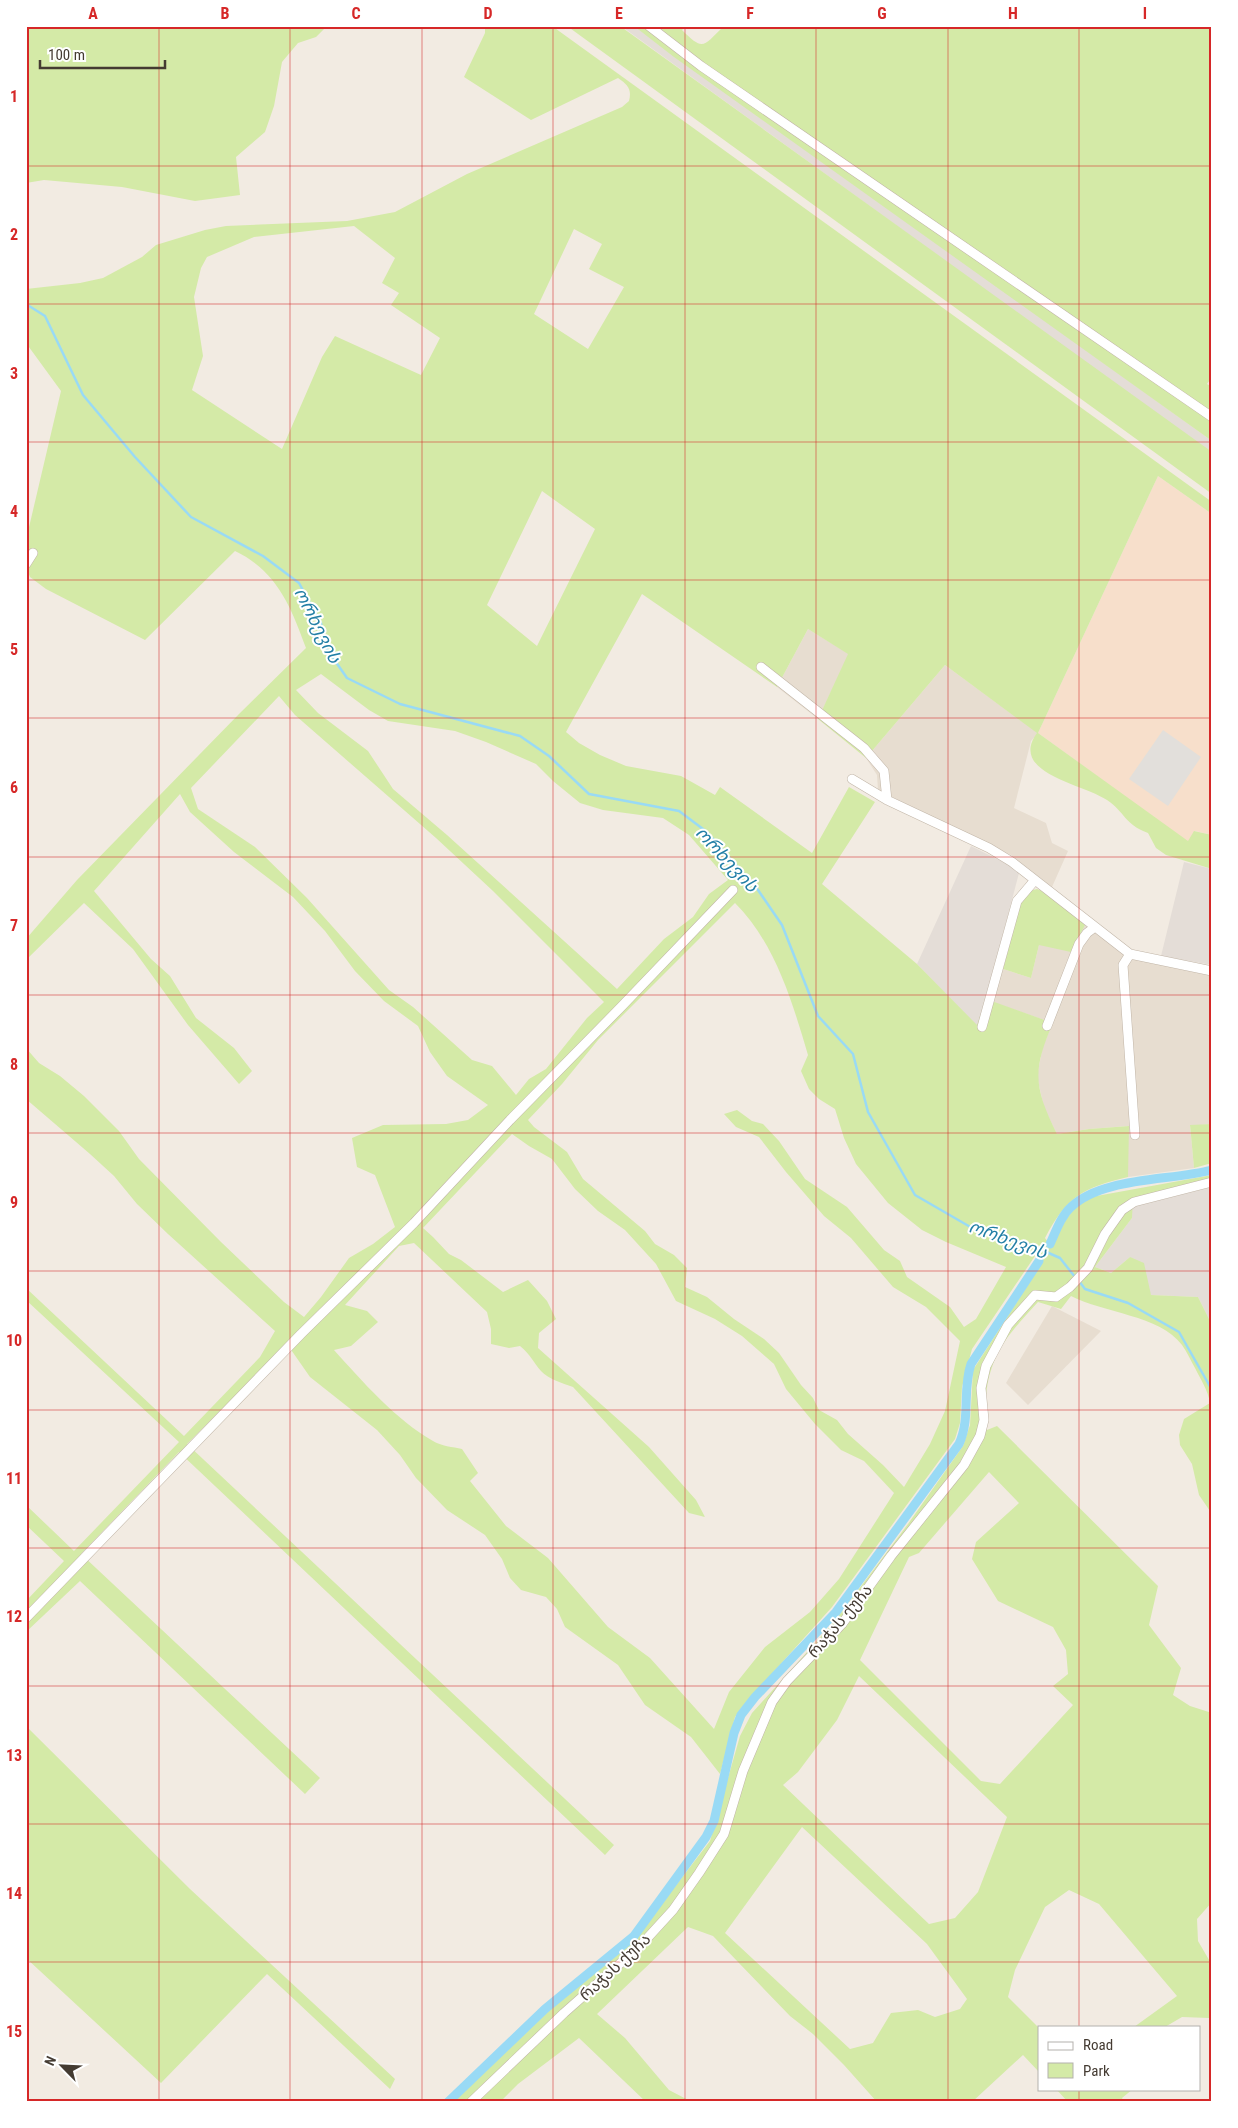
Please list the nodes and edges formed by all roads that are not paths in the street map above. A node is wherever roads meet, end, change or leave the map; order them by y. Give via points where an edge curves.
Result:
1 (649, 26) edge
2 (1212, 417) edge
3 (33, 552) dead end
4 (26, 564) edge
5 (761, 667) dead end
6 (852, 779) dead end
7 (887, 800) junction
8 (1035, 880) junction
9 (733, 890) dead end
10 (1095, 926) junction
11 (1130, 954) junction
12 (1212, 971) edge
13 (982, 1026) dead end
14 (1047, 1026) dead end
15 (1135, 1135) dead end
16 (1212, 1182) edge
17 (26, 1618) edge
18 (471, 2102) edge

1 - 2 street via 700,66
3 - 4 street
5 - 7 street via 874,758 884,771
6 - 7 street
7 - 8 street via 989,848
8 - 10 street
8 - 13 street via 1017,901
9 - 17 street via 414,1223 301,1334
10 - 11 street
10 - 14 street via 1079,944
11 - 12 street
11 - 15 street via 1123,965
16 - 18 street, რაჭას ქუჩა via 1134,1202 1122,1210 1088,1268 1073,1284 1056,1298 1035,1295 1008,1325 986,1366 981,1388 984,1420 980,1436 964,1466 891,1556 842,1624 787,1681 772,1702 743,1771 724,1834 673,1910 641,1945

